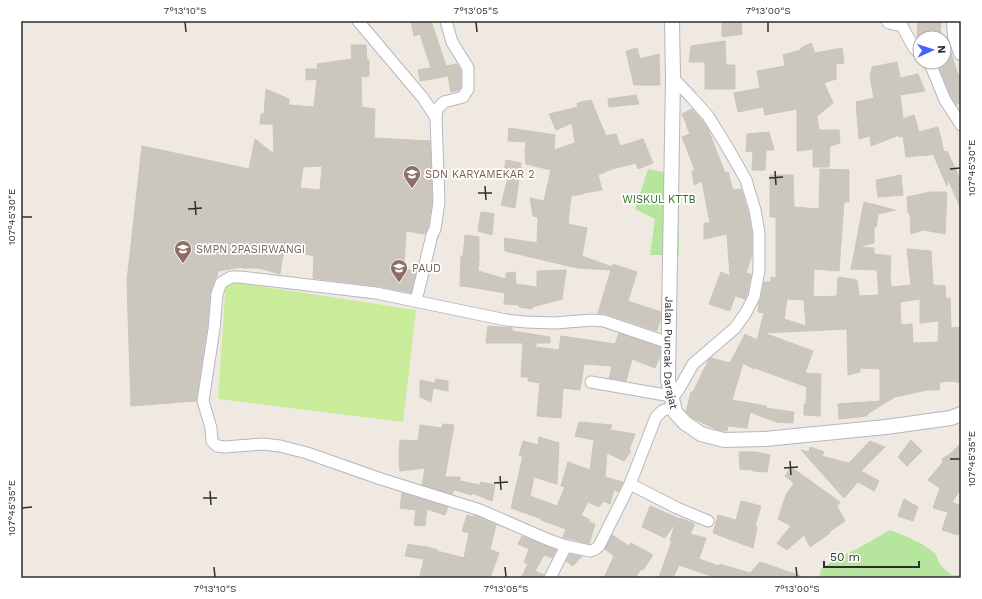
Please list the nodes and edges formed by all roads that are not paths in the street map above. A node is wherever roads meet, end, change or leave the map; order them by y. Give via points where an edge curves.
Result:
1 (358, 21) edge
2 (446, 21) edge
3 (672, 21) edge
4 (887, 21) edge
5 (954, 21) edge
6 (912, 44) edge
7 (961, 53) edge
8 (933, 70) edge
9 (673, 78) junction
10 (436, 118) junction
11 (961, 125) edge
12 (416, 301) junction
13 (669, 342) junction
14 (591, 382) dead end
15 (672, 400) junction
16 (961, 414) edge
17 (630, 484) junction
18 (708, 521) dead end
19 (566, 546) junction
20 (550, 578) edge

1 - 10 street via 423,98
2 - 10 street via 452,42 468,68 468,89 462,97 444,102 437,109
3 - 9 street, Jalan Puncak Darajat
4 - 6 street via 902,26
5 - 7 street via 955,36
8 - 11 street via 945,100
9 - 13 street, Jalan Puncak Darajat
9 - 15 street via 708,116 746,180 759,233 759,272 754,297 745,314 735,328 693,364
10 - 12 street via 439,202 435,229
12 - 13 street via 506,320 555,323 604,321
12 - 19 street via 376,292 240,277 231,277 221,283 217,294 203,401 212,441 217,446 263,444 307,453 480,510
13 - 15 street, Jalan Puncak Darajat via 668,380
14 - 15 street
15 - 16 street, Jalan Puncak Darajat via 675,412 684,424 701,434 724,440 765,439 859,430 951,418
15 - 17 street via 656,417
17 - 18 street
17 - 19 street via 597,548 590,551
19 - 20 street

